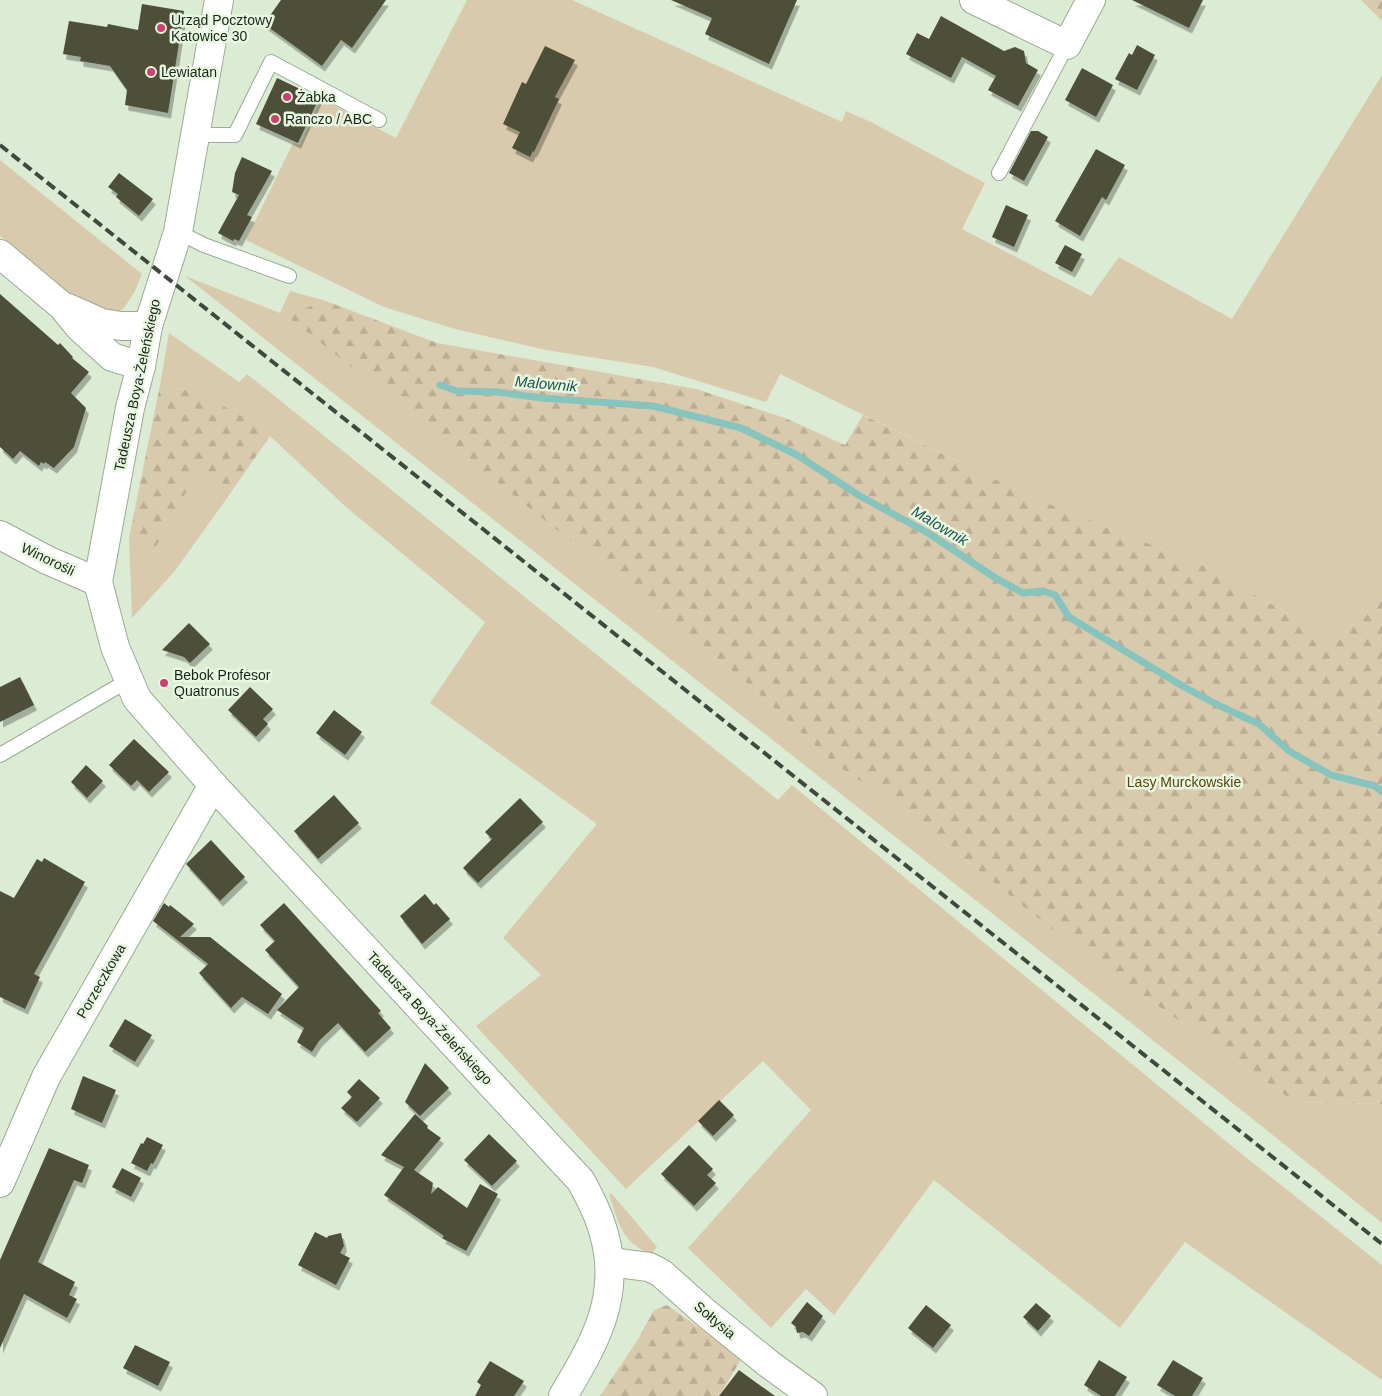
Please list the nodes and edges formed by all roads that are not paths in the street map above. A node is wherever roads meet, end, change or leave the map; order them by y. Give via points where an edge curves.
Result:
1 (219, 0) edge
2 (974, 0) edge
3 (1091, 0) edge
4 (1067, 45) junction
5 (379, 120) dead end
6 (195, 135) junction
7 (999, 173) dead end
8 (178, 232) junction
9 (0, 254) edge
10 (289, 276) dead end
11 (62, 306) junction
12 (148, 326) junction
13 (141, 366) junction
14 (0, 535) edge
15 (98, 582) junction
16 (129, 680) junction
17 (0, 755) edge
18 (213, 785) junction
19 (0, 1183) edge
20 (610, 1262) junction
21 (563, 1396) edge
22 (813, 1396) edge

1 - 6 street, Tadeusza Boya-Żeleńskiego
2 - 4 street
3 - 4 street
4 - 7 lane
5 - 6 lane via 271,62 235,135
6 - 8 street, Tadeusza Boya-Żeleńskiego
8 - 10 lane via 204,245
8 - 12 street, Tadeusza Boya-Żeleńskiego
9 - 11 street
11 - 12 street via 102,323
11 - 13 street via 80,328 112,357
12 - 13 street, Tadeusza Boya-Żeleńskiego
13 - 15 street, Tadeusza Boya-Żeleńskiego via 130,408
14 - 15 street, Winorośli
15 - 16 street, Tadeusza Boya-Żeleńskiego via 115,647
16 - 17 lane
16 - 18 street, Tadeusza Boya-Żeleńskiego via 137,699
18 - 19 street, Porzeczkowa via 46,1077
18 - 20 street, Tadeusza Boya-Żeleńskiego via 581,1181 605,1235
20 - 21 street, Tadeusza Boya-Żeleńskiego via 604,1317 596,1338
20 - 22 street, Sołtysia via 661,1273 769,1364

